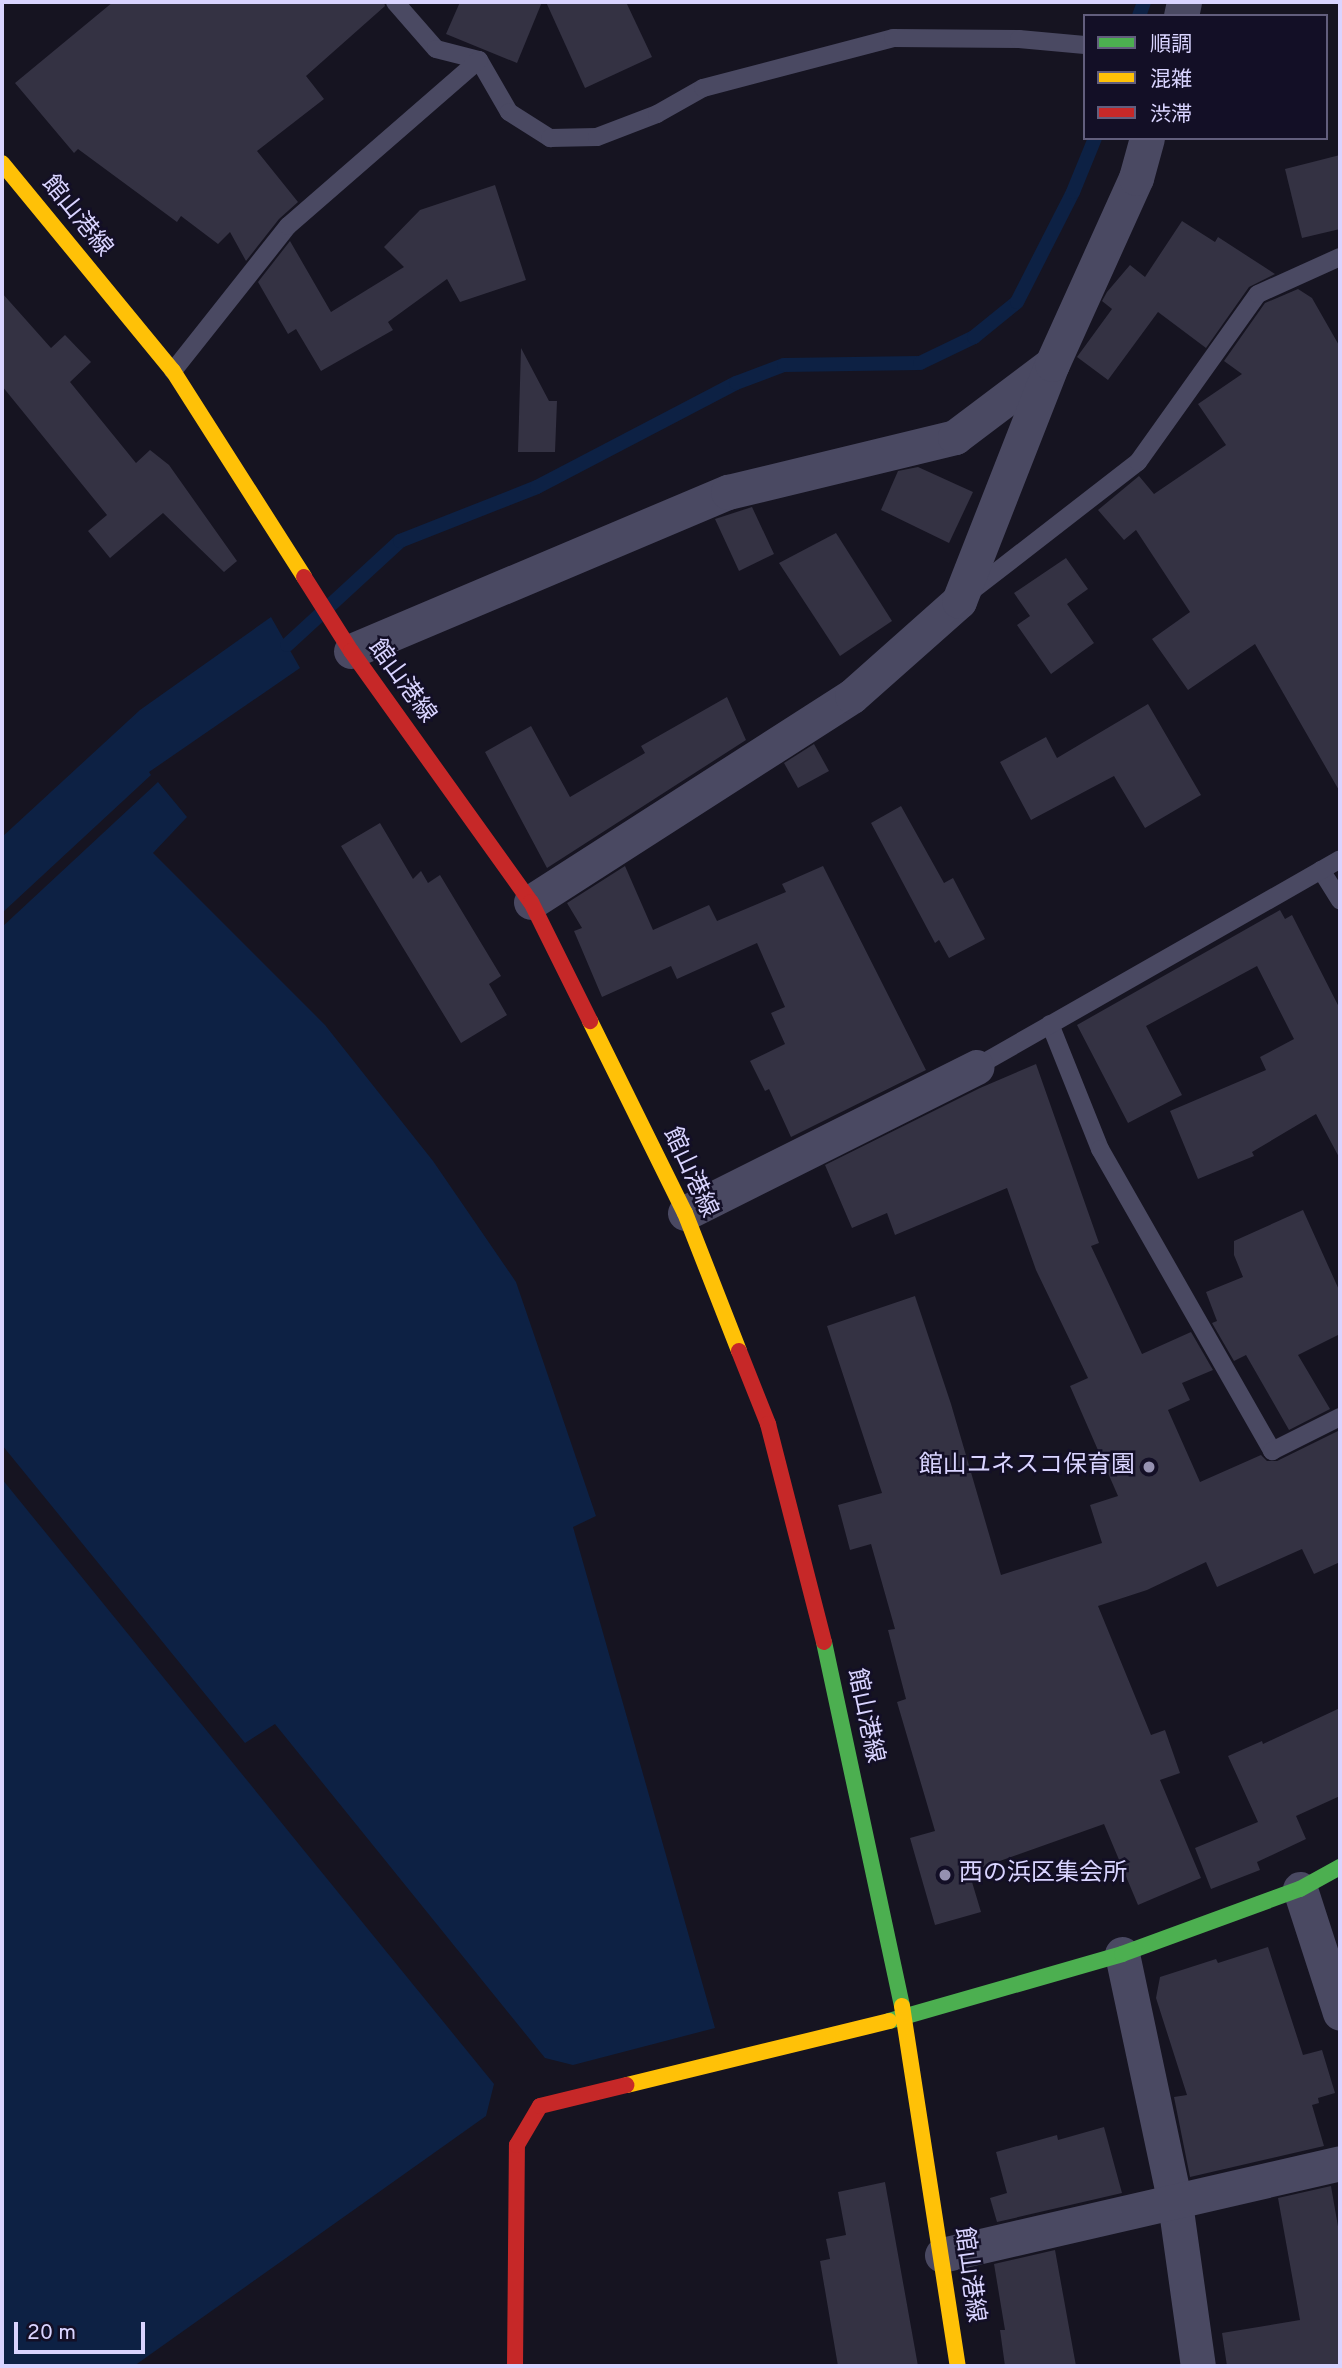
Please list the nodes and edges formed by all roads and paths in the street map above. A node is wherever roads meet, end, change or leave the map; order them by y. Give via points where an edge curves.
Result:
1 (395, 2) edge
2 (1082, 45) edge
3 (479, 60) junction
4 (1146, 140) edge
5 (2, 163) edge
6 (1340, 257) edge
7 (1052, 364) junction
8 (173, 371) junction
9 (959, 601) junction
10 (347, 646) junction
11 (1340, 859) edge
12 (1321, 870) junction
13 (1340, 900) edge
14 (531, 902) junction
15 (1050, 1024) junction
16 (976, 1068) joint
17 (685, 1213) junction
18 (1340, 1417) edge
19 (1340, 1867) edge
20 (1300, 1889) junction
21 (1122, 1954) junction
22 (1340, 2013) edge
23 (904, 2017) junction
24 (1340, 2162) edge
25 (1175, 2203) junction
26 (942, 2255) junction
27 (515, 2366) edge
28 (958, 2366) edge
29 (1198, 2366) edge

1 - 3 lane via 436,49
2 - 3 lane via 1020,39 893,38 703,88 657,114 597,137 550,138 509,112
3 - 8 lane via 288,226
4 - 7 street via 1113,233
5 - 8 main road, 館山港線
6 - 9 lane via 1258,294 1138,461
7 - 9 street
7 - 10 street via 955,437 728,492
8 - 10 main road, 館山港線
9 - 14 street via 852,696
10 - 14 main road, 館山港線
11 - 12 lane
12 - 13 lane
12 - 15 lane
14 - 17 main road, 館山港線
15 - 16 lane
15 - 18 lane via 1100,1149 1272,1451
16 - 17 street
17 - 23 main road, 館山港線 via 768,1424 829,1660
19 - 20 main road
20 - 21 main road
20 - 22 street
21 - 23 main road
21 - 25 street
23 - 26 main road, 館山港線
23 - 27 main road via 540,2106 517,2146
24 - 25 street
25 - 26 street
25 - 29 street
26 - 28 main road, 館山港線

